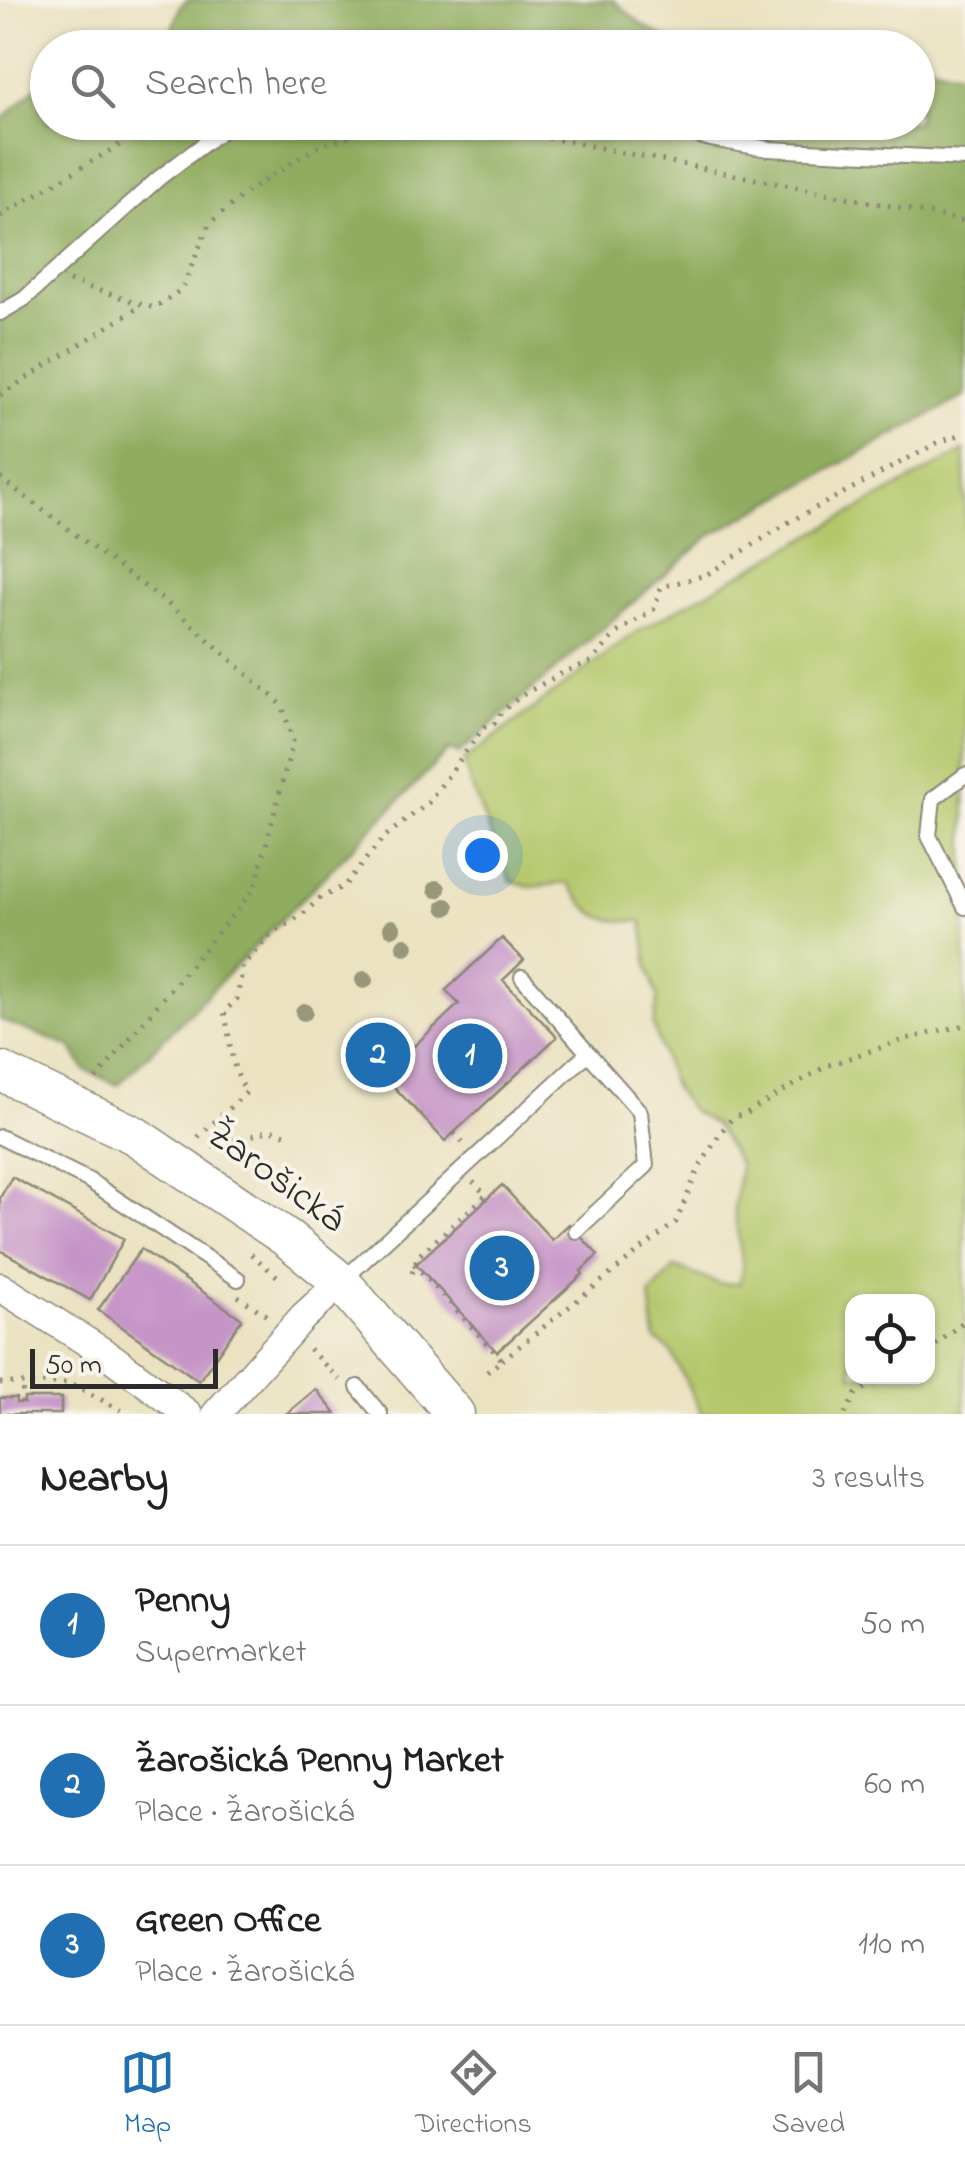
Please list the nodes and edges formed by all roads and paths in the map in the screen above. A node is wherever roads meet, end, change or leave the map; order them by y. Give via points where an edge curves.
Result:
1 (128, 140) edge
2 (210, 140) edge
3 (337, 140) edge
4 (559, 140) edge
5 (715, 140) edge
6 (965, 159) edge
7 (0, 216) edge
8 (965, 221) edge
9 (50, 275) junction
10 (143, 305) junction
11 (0, 314) edge
12 (0, 395) edge
13 (965, 433) edge
14 (0, 478) edge
15 (965, 775) edge
16 (965, 907) edge
17 (522, 977) dead end
18 (965, 1025) edge
19 (588, 1054) junction
20 (0, 1070) edge
21 (96, 1079) dead end
22 (285, 1134) dead end
23 (0, 1137) edge
24 (198, 1137) dead end
25 (212, 1147) dead end
26 (576, 1231) dead end
27 (249, 1252) dead end
28 (414, 1264) dead end
29 (238, 1278) joint
30 (279, 1278) dead end
31 (341, 1282) junction
32 (0, 1287) edge
33 (965, 1320) edge
34 (276, 1322) dead end
35 (303, 1343) dead end
36 (935, 1346) edge
37 (502, 1360) junction
38 (482, 1376) dead end
39 (0, 1382) edge
40 (22, 1383) junction
41 (871, 1384) edge
42 (358, 1387) joint
43 (22, 1403) dead end
44 (128, 1414) edge
45 (188, 1414) edge
46 (216, 1414) edge
47 (380, 1414) edge
48 (456, 1414) edge
49 (844, 1414) edge

1 - 7 path
2 - 9 lane
3 - 10 path via 248,191 209,224 182,289 154,308
4 - 8 path
5 - 6 lane via 768,150
9 - 10 path
9 - 11 lane
10 - 12 path
13 - 24 path via 789,522 706,575 660,587 654,609 616,634 593,660 542,684 484,727 428,803 383,838 344,886 270,936 243,965 237,999 224,1012 228,1051 247,1092
14 - 21 path via 166,603 282,705 293,741 256,888
15 - 16 lane via 933,799 929,836
17 - 19 lane
18 - 37 path via 828,1065 733,1118 698,1170 676,1222
19 - 26 lane via 640,1112 646,1166
19 - 31 lane
20 - 31 main road, Žarošická via 134,1135
22 - 25 path via 271,1130
23 - 29 lane via 100,1187
27 - 30 path
28 - 37 path
29 - 34 path via 238,1297
31 - 46 street
31 - 48 main road, Žarošická
32 - 45 street
33 - 36 path
35 - 42 path via 352,1392
37 - 38 path
39 - 40 path
40 - 43 path
40 - 44 path via 70,1383
41 - 49 path
42 - 47 lane

